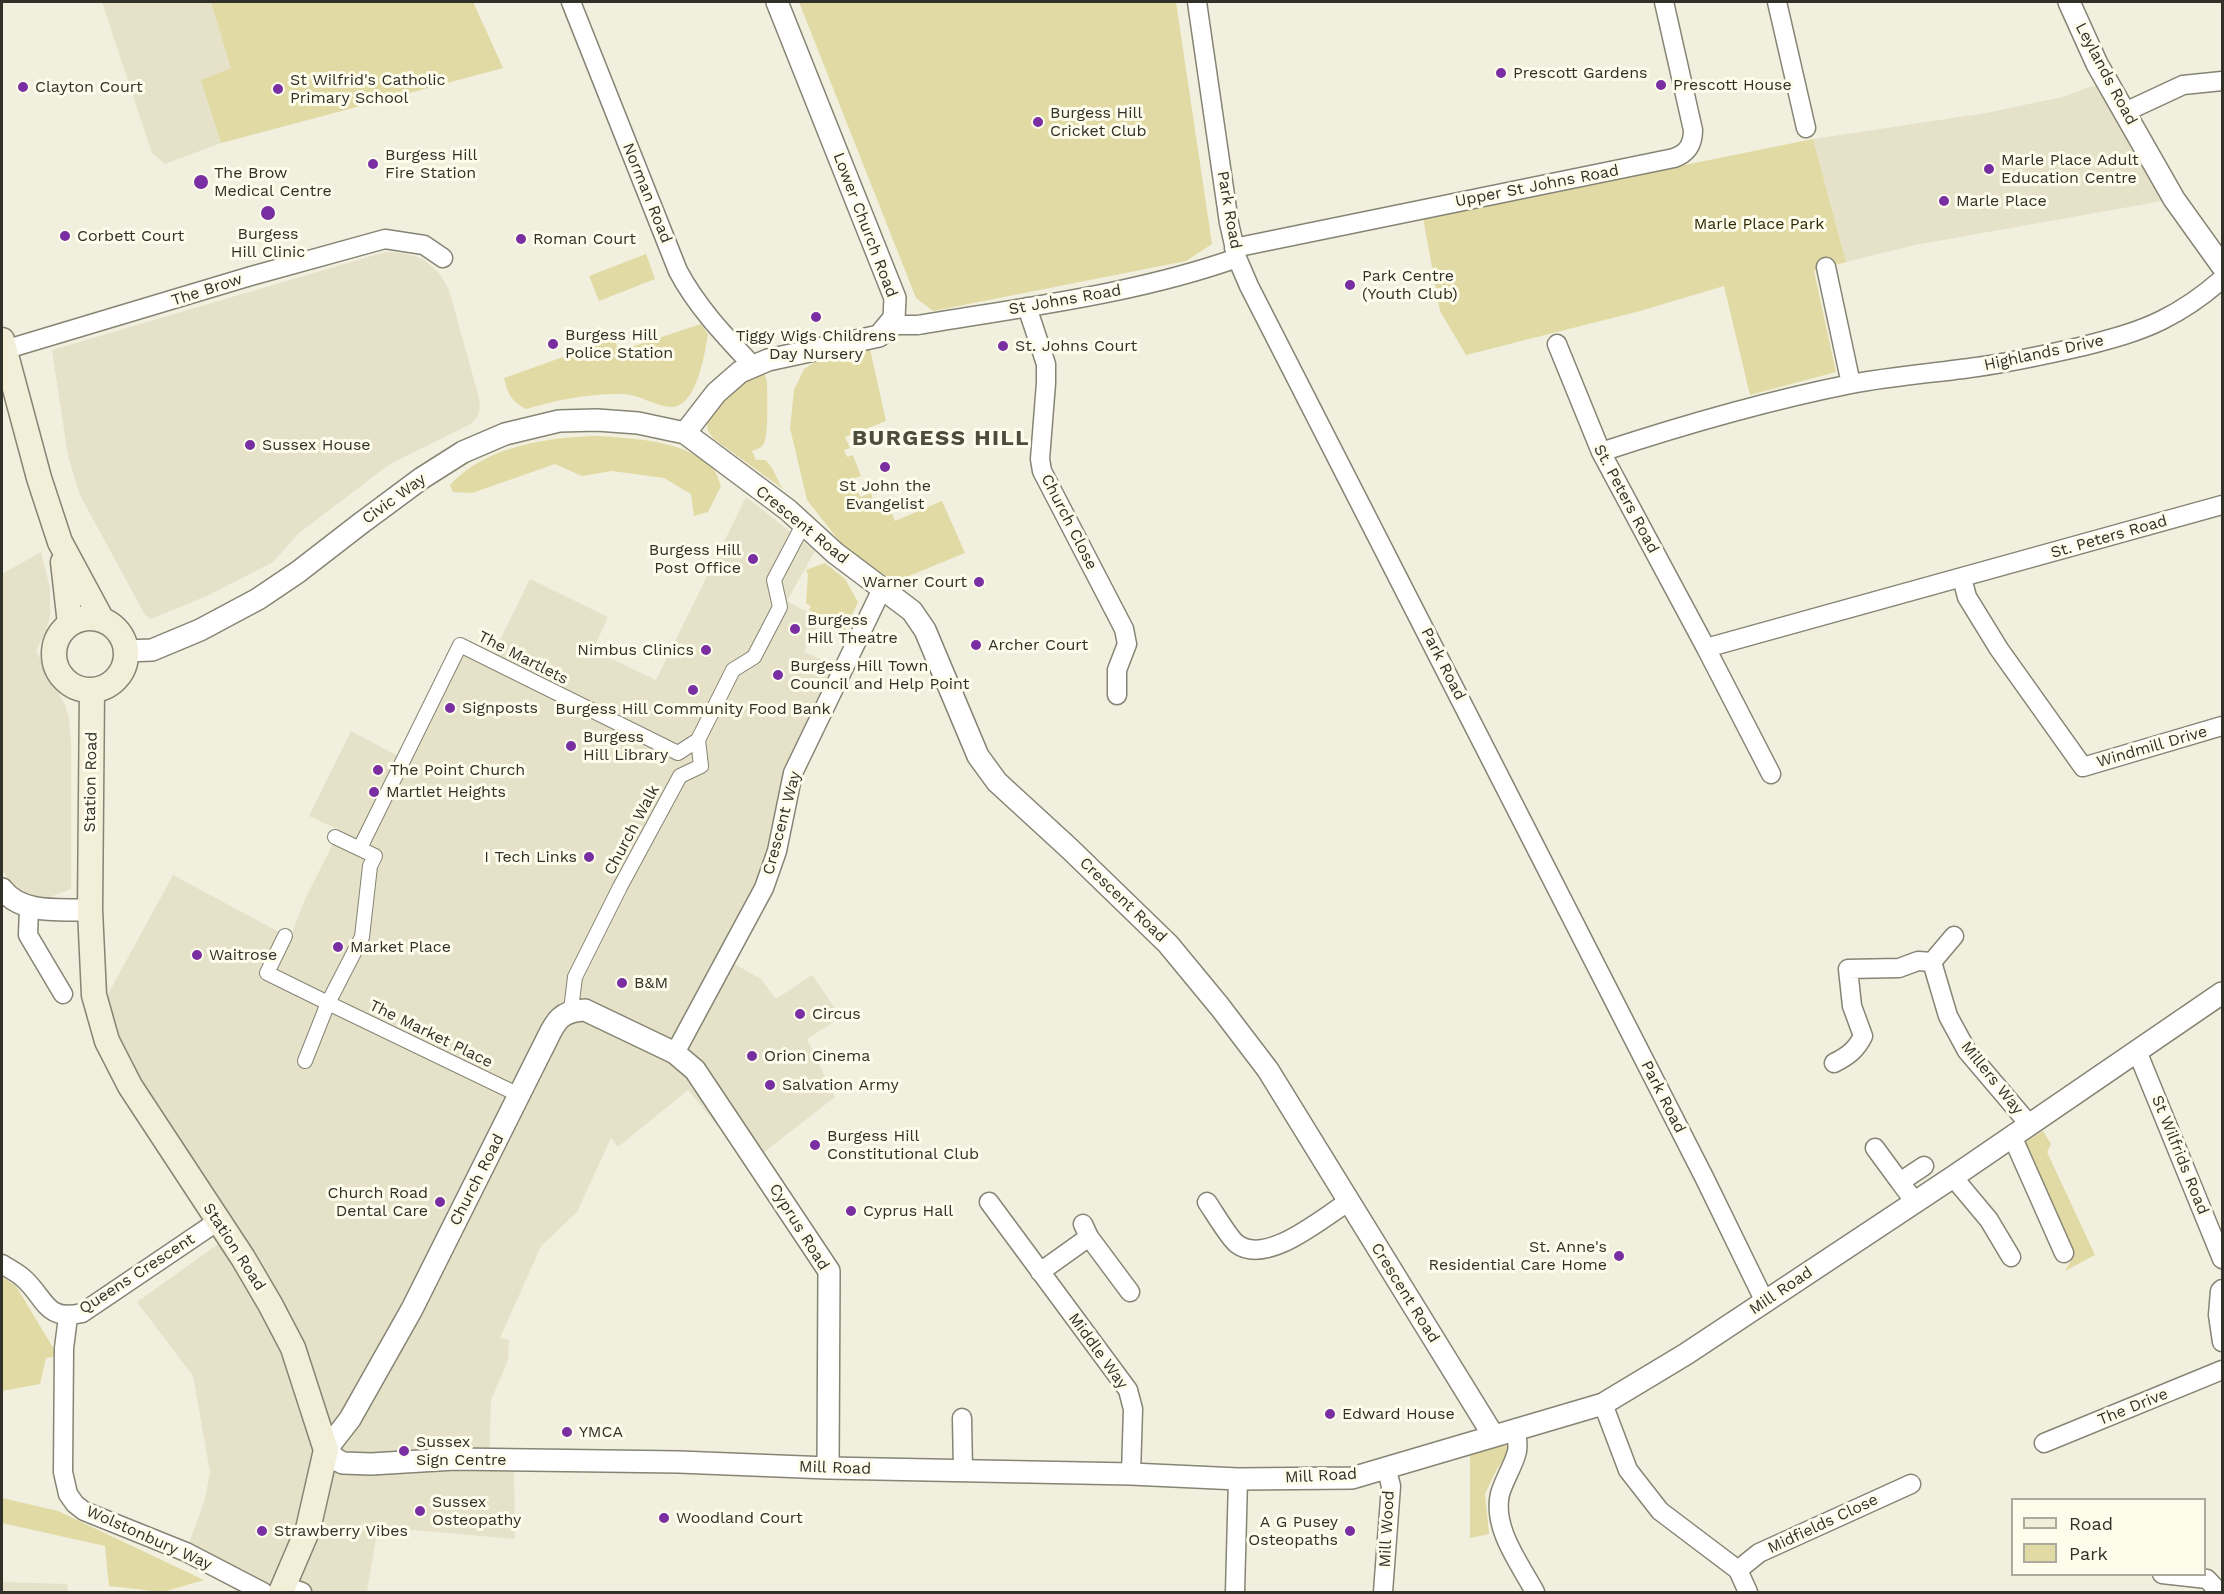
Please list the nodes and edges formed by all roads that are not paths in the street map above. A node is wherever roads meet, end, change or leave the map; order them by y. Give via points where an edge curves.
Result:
1 (571, 2) edge
2 (777, 2) edge
3 (1197, 2) edge
4 (1664, 2) edge
5 (1777, 2) edge
6 (2069, 2) edge
7 (2223, 81) edge
8 (2125, 112) junction
9 (1806, 128) dead end
10 (1236, 253) junction
11 (443, 258) dead end
12 (2223, 266) edge
13 (1826, 267) dead end
14 (2223, 279) edge
15 (1027, 307) junction
16 (888, 325) junction
17 (1557, 344) dead end
18 (3, 345) edge
19 (753, 366) junction
20 (1851, 384) junction
21 (685, 433) junction
22 (1601, 452) junction
23 (2223, 505) edge
24 (804, 523) junction
25 (60, 542) junction
26 (1962, 578) junction
27 (882, 589) junction
28 (102, 620) junction
29 (70, 624) junction
30 (1706, 648) junction
31 (126, 651) junction
32 (92, 690) junction
33 (1117, 695) dead end
34 (2223, 726) edge
35 (698, 740) junction
36 (678, 753) junction
37 (1771, 774) dead end
38 (680, 776) junction
39 (335, 837) dead end
40 (360, 848) junction
41 (2, 889) edge
42 (29, 908) junction
43 (90, 910) junction
44 (285, 936) dead end
45 (1954, 936) dead end
46 (1932, 962) junction
47 (2223, 993) edge
48 (63, 994) dead end
49 (328, 1003) junction
50 (571, 1010) junction
51 (2137, 1051) junction
52 (675, 1053) junction
53 (305, 1061) dead end
54 (1834, 1063) dead end
55 (519, 1095) junction
56 (2021, 1130) junction
57 (1875, 1148) dead end
58 (1924, 1166) dead end
59 (1953, 1177) junction
60 (1900, 1182) junction
61 (989, 1202) dead end
62 (1207, 1202) dead end
63 (1348, 1202) junction
64 (1915, 1202) junction
65 (218, 1221) junction
66 (2216, 1224) edge
67 (2064, 1253) dead end
68 (2011, 1257) dead end
69 (2223, 1259) edge
70 (2, 1264) edge
71 (1040, 1272) junction
72 (2223, 1289) edge
73 (1130, 1292) dead end
74 (1765, 1302) junction
75 (68, 1317) junction
76 (2223, 1342) edge
77 (2223, 1371) edge
78 (1603, 1404) junction
79 (962, 1418) dead end
80 (1517, 1428) junction
81 (1493, 1435) junction
82 (2044, 1443) dead end
83 (326, 1450) junction
84 (1386, 1467) junction
85 (828, 1468) junction
86 (963, 1471) junction
87 (1131, 1473) junction
88 (1238, 1479) junction
89 (1911, 1484) dead end
90 (1738, 1570) junction
91 (2171, 1576) edge
92 (282, 1591) edge
93 (1235, 1593) edge
94 (1383, 1593) edge
95 (1535, 1593) edge
96 (1748, 1593) edge
97 (2219, 1593) edge

1 - 19 street, Norman Road via 678,271 691,295
2 - 16 street, Lower Church Road via 895,298 894,318
3 - 10 street, Park Road
4 - 10 street, Upper St Johns Road via 1693,129 1693,139 1683,154
5 - 9 street
6 - 8 street, Leylands Road via 2097,64
7 - 8 street via 2183,86
8 - 12 street, Leylands Road via 2174,199
10 - 15 street, St Johns Road via 1205,270
10 - 74 street, Park Road via 1249,286
11 - 18 street, The Brow via 424,245 385,239
13 - 20 street
14 - 20 street, Highlands Drive via 2164,319 2105,340 1978,367
15 - 16 street, St Johns Road via 918,325
15 - 33 street, Church Close via 1046,364 1042,471 1124,629 1127,644 1117,669
16 - 19 street via 879,336
17 - 22 street, St. Peters Road
18 - 25 main road
19 - 21 street via 716,393
20 - 22 street, Highlands Drive via 1731,411
21 - 24 street, Crescent Road
21 - 31 street, Civic Way via 638,423 588,420 559,421 505,434 463,452 422,478 258,599 152,650
22 - 30 street, St. Peters Road
23 - 26 street, St. Peters Road
24 - 27 street, Crescent Road
24 - 35 street, Church Walk via 774,580 780,607 754,657 733,670
25 - 28 main road
25 - 29 main road
26 - 30 street, St. Peters Road
26 - 34 street, Windmill Drive via 1967,597 1999,649 2083,767
27 - 52 street, Crescent Way via 794,773 777,851 764,888
27 - 63 street, Crescent Road via 912,611 925,630 978,756 997,782 1168,944 1268,1070
28 - 29 main road via 85,618
28 - 31 main road via 118,631
29 - 32 main road via 56,641 56,664 66,681 77,688
30 - 37 street, St. Peters Road
31 - 32 main road via 116,679 102,689
32 - 43 main road, Station Road
35 - 36 street
35 - 38 street, Church Walk via 701,766
36 - 38 street
36 - 40 street, The Martlets via 460,645
38 - 50 street, Church Walk via 575,977
39 - 40 street
40 - 49 street via 375,856 370,866 362,937
41 - 42 street via 8,898
42 - 43 street
42 - 48 street via 28,935
43 - 65 main road, Station Road via 94,995 107,1041 130,1086
44 - 49 street, The Market Place via 267,973
45 - 46 street
46 - 54 street via 1918,961 1899,968 1843,962 1863,1036 1857,1048
46 - 56 street, Millers Way via 1948,1016
47 - 51 street, Mill Road
49 - 53 street
49 - 55 street, The Market Place
50 - 52 street via 585,1010
50 - 55 street, Church Road via 557,1021
51 - 56 street, Mill Road
51 - 66 street, St Wilfrids Road
52 - 85 street, Cyprus Road via 695,1070 829,1271
55 - 83 street, Church Road via 412,1309 350,1419
56 - 59 street, Mill Road
56 - 67 street, Millers Way
57 - 60 street
58 - 60 street
59 - 64 street, Mill Road
59 - 68 street via 1989,1220
60 - 64 street
61 - 71 street, Middle Way
62 - 63 street via 1236,1244 1264,1250 1279,1246
63 - 81 street, Crescent Road
64 - 74 street, Mill Road
65 - 75 street, Queens Crescent via 82,1313
65 - 83 main road, Station Road via 266,1295 293,1348
66 - 69 street, St Wilfrids Road
70 - 75 street, Queens Crescent via 22,1277 54,1313
71 - 73 street via 1086,1230
71 - 87 street, Middle Way via 1128,1390 1133,1408
72 - 76 street via 2218,1315
74 - 78 street, Mill Road
75 - 92 street, Wolstonbury Way via 63,1472 68,1494 75,1504
77 - 82 street, The Drive
78 - 80 street, Mill Road
78 - 90 street via 1628,1470 1660,1511
79 - 86 street
80 - 81 street, Mill Road
80 - 95 street via 1517,1454 1500,1496 1500,1512 1509,1545
81 - 84 street, Mill Road
83 - 85 street, Mill Road via 343,1463 455,1459
83 - 92 main road via 308,1529
84 - 88 street, Mill Road via 1352,1478
84 - 94 street, Mill Wood via 1391,1486
85 - 86 street, Mill Road
86 - 87 street, Mill Road
87 - 88 street, Mill Road
88 - 93 street
89 - 90 street, Midfields Close via 1759,1554
90 - 96 street
91 - 97 street via 2207,1580

